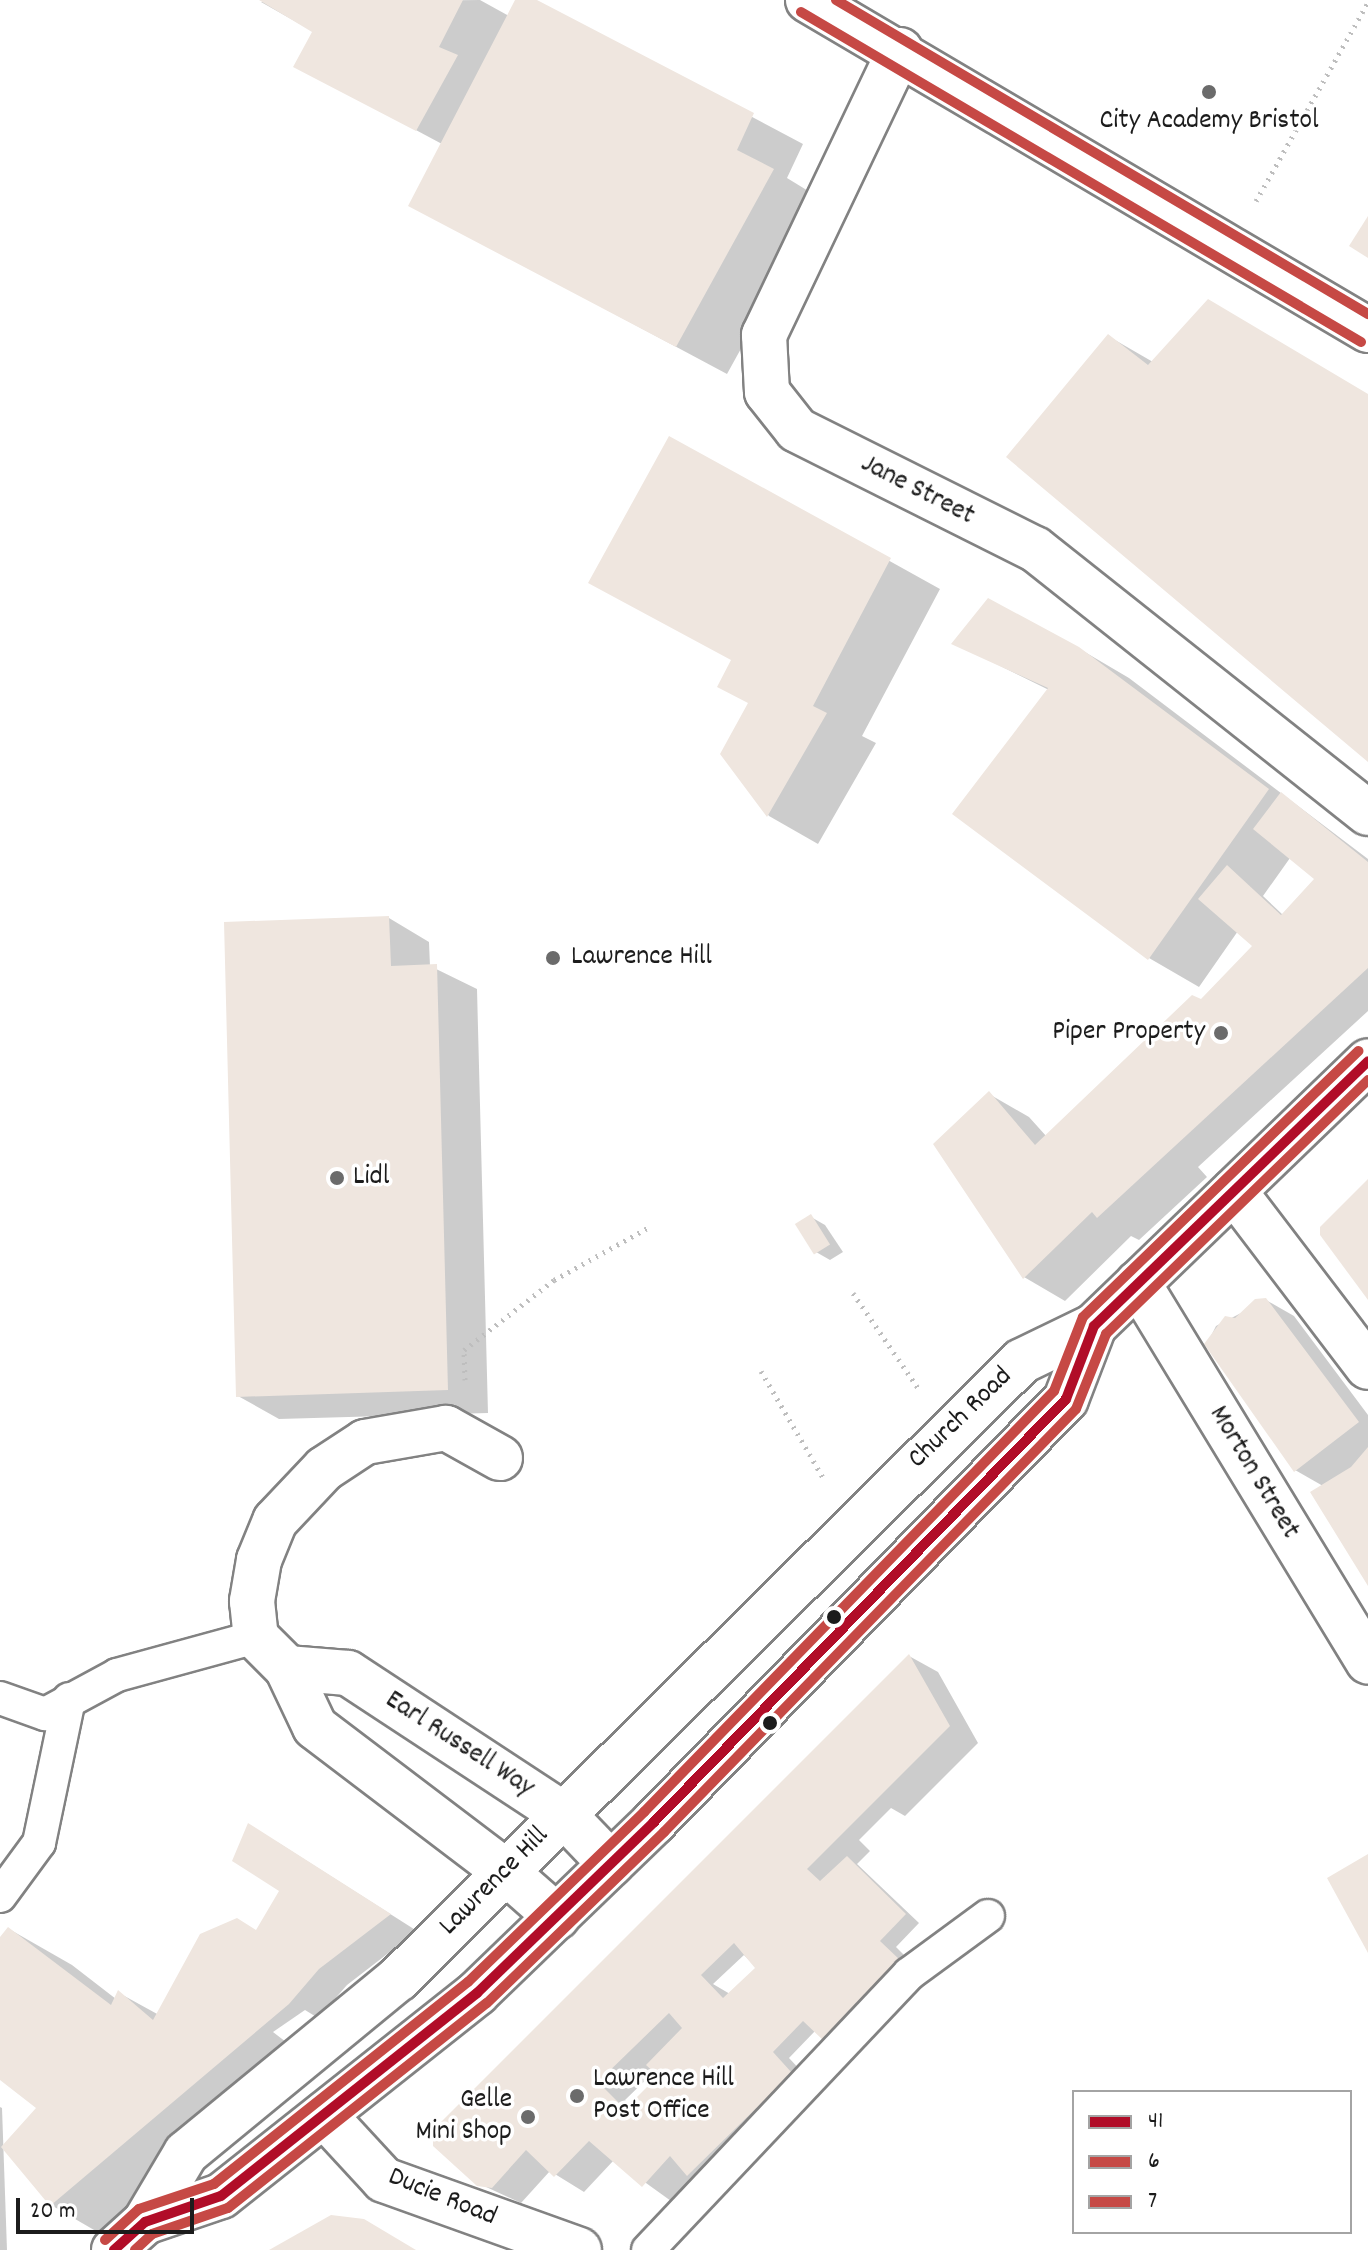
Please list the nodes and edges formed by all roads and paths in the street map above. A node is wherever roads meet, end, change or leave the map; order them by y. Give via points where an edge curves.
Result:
1 (808, 0) edge
2 (1368, 2) edge
3 (900, 50) junction
4 (1228, 251) junction
5 (1368, 330) edge
6 (1368, 813) edge
7 (1368, 1061) edge
8 (1234, 1191) junction
9 (651, 1226) dead end
10 (1138, 1283) junction
11 (853, 1293) dead end
12 (1094, 1326) junction
13 (1368, 1367) edge
14 (761, 1371) dead end
15 (925, 1398) dead end
16 (446, 1428) junction
17 (500, 1458) dead end
18 (831, 1492) dead end
19 (844, 1535) joint
20 (878, 1591) joint
21 (256, 1637) junction
22 (1368, 1662) edge
23 (287, 1668) junction
24 (0, 1698) edge
25 (69, 1699) junction
26 (563, 1814) junction
27 (611, 1864) junction
28 (506, 1872) junction
29 (0, 1896) edge
30 (988, 1916) dead end
31 (557, 1917) junction
32 (324, 2115) junction
33 (129, 2236) edge
34 (579, 2250) edge
35 (648, 2250) edge

1 - 3 street
2 - 4 path
3 - 4 street
3 - 6 street, Jane Street via 764,335 767,392 797,430 1035,549
4 - 5 street
7 - 8 street, Church Road
8 - 10 street, Church Road
8 - 13 street
9 - 16 path via 554,1280 464,1350 466,1393
10 - 12 street, Church Road
10 - 22 street, Morton Street
11 - 15 path
12 - 19 street, Church Road via 1022,1361
12 - 20 street, Church Road via 1066,1399
14 - 18 path
16 - 17 street
16 - 21 street via 365,1442 304,1485 275,1521 259,1560 252,1601
19 - 26 street, Lawrence Hill
20 - 27 street, Lawrence Hill
21 - 23 street
21 - 25 lane via 117,1675
23 - 26 street, Earl Russell Way via 348,1673
23 - 28 street via 315,1727
24 - 25 lane via 45,1714
25 - 29 lane via 39,1843
26 - 27 street, Earl Russell Way
26 - 28 street, Lawrence Hill
27 - 31 street, Lawrence Hill
28 - 31 street
28 - 33 street, Lawrence Hill via 373,2001 186,2153
30 - 35 lane via 909,1974
31 - 32 street, Lawrence Hill via 477,1993
32 - 33 street, Lawrence Hill via 221,2196
32 - 34 street, Ducie Road via 384,2180

